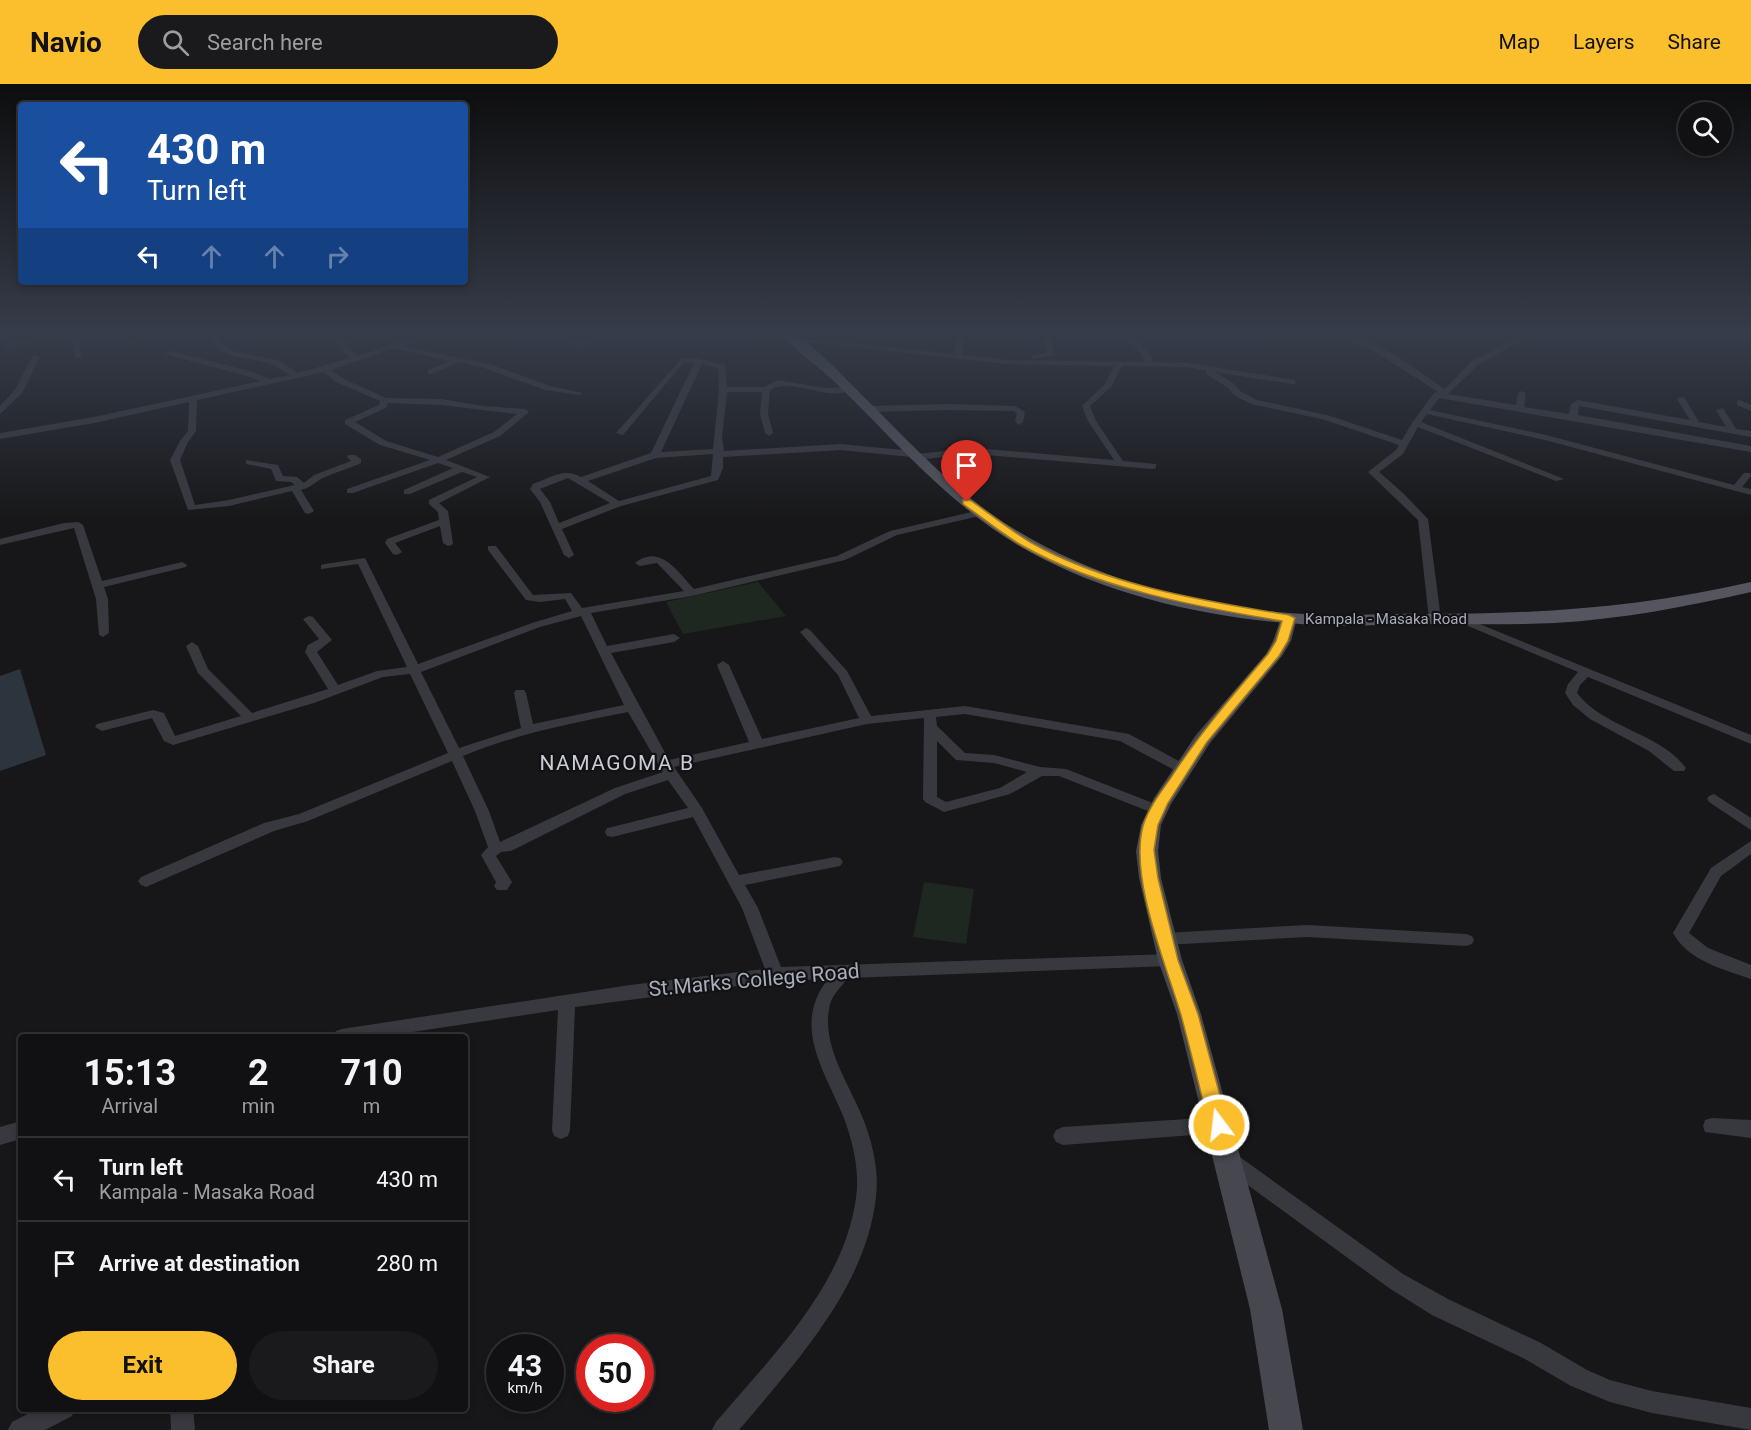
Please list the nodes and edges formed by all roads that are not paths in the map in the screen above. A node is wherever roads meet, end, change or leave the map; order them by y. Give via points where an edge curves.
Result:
1 (14, 396) edge
2 (207, 396) edge
3 (377, 396) edge
4 (651, 396) edge
5 (685, 396) edge
6 (723, 396) edge
7 (765, 396) edge
8 (856, 396) edge
9 (1097, 396) edge
10 (1242, 396) edge
11 (1439, 396) edge
12 (1451, 396) edge
13 (1522, 396) edge
14 (193, 399) junction
15 (385, 399) junction
16 (1681, 399) dead end
17 (1740, 403) dead end
18 (1520, 408) junction
19 (1751, 408) edge
20 (869, 409) junction
21 (1720, 410) dead end
22 (0, 411) edge
23 (1425, 411) junction
24 (1573, 418) junction
25 (0, 419) edge
26 (1018, 422) dead end
27 (1416, 423) junction
28 (1696, 424) junction
29 (1732, 430) junction
30 (620, 433) dead end
31 (769, 433) dead end
32 (1751, 434) edge
33 (0, 436) edge
34 (1404, 444) junction
35 (1751, 449) edge
36 (719, 452) junction
37 (905, 452) junction
38 (655, 455) junction
39 (352, 458) dead end
40 (438, 459) junction
41 (1119, 461) junction
42 (249, 462) dead end
43 (1153, 465) dead end
44 (462, 468) junction
45 (1746, 475) dead end
46 (330, 479) dead end
47 (1559, 479) dead end
48 (580, 481) junction
49 (302, 487) junction
50 (1736, 489) junction
51 (350, 491) dead end
52 (407, 492) dead end
53 (1751, 492) edge
54 (618, 504) junction
55 (309, 511) dead end
56 (980, 513) junction
57 (445, 521) junction
58 (557, 527) junction
59 (0, 542) edge
60 (448, 543) dead end
61 (492, 548) dead end
62 (397, 552) dead end
63 (569, 555) dead end
64 (640, 563) dead end
65 (182, 565) dead end
66 (325, 567) dead end
67 (98, 585) junction
68 (1751, 587) edge
69 (692, 593) junction
70 (582, 612) junction
71 (1289, 618) junction
72 (1435, 619) junction
73 (1460, 619) junction
74 (309, 620) dead end
75 (806, 632) dead end
76 (103, 633) dead end
77 (674, 638) dead end
78 (192, 646) dead end
79 (605, 650) junction
80 (723, 665) dead end
81 (414, 670) junction
82 (1587, 671) junction
83 (335, 690) junction
84 (520, 693) dead end
85 (632, 707) junction
86 (250, 718) junction
87 (867, 720) junction
88 (930, 720) junction
89 (102, 727) dead end
90 (528, 729) junction
91 (1751, 740) edge
92 (757, 744) junction
93 (455, 755) junction
94 (1679, 768) dead end
95 (668, 769) junction
96 (1183, 769) junction
97 (1040, 771) junction
98 (1714, 800) dead end
99 (1158, 810) junction
100 (697, 811) junction
101 (1751, 825) edge
102 (612, 832) dead end
103 (1751, 846) edge
104 (497, 847) junction
105 (835, 862) dead end
106 (736, 881) junction
107 (146, 882) dead end
108 (502, 886) dead end
109 (1466, 939) dead end
110 (1167, 950) junction
111 (845, 970) junction
112 (1751, 972) edge
113 (775, 974) junction
114 (567, 1003) junction
115 (356, 1034) edge
116 (1219, 1125) junction
117 (1712, 1126) dead end
118 (1751, 1129) edge
119 (561, 1130) dead end
120 (18, 1131) edge
121 (0, 1136) edge
122 (1063, 1136) dead end
123 (1228, 1160) junction
124 (56, 1412) edge
125 (181, 1412) edge
126 (1750, 1421) edge
127 (20, 1430) edge
128 (183, 1430) edge
129 (724, 1430) edge
130 (1286, 1430) edge

1 - 22 street
2 - 14 street
3 - 15 street
4 - 30 street
5 - 38 street
6 - 36 street
7 - 31 street via 764,414
8 - 20 main road, Kampala - Masaka Road
9 - 41 street via 1086,406 1092,422
10 - 34 street via 1254,402 1324,417
11 - 23 street
12 - 18 street
13 - 18 street
14 - 33 street
14 - 49 street via 192,431 175,460 191,508
15 - 40 street via 383,406 348,422 382,442
15 - 40 street via 525,412 497,434
16 - 28 street
17 - 19 street
18 - 24 street
20 - 26 street via 1015,409 1021,412
20 - 37 main road, Kampala - Masaka Road
21 - 29 street
23 - 27 street
23 - 50 street
24 - 28 street via 1578,403
24 - 35 street
25 - 33 street
27 - 34 street
27 - 47 street
28 - 29 street
29 - 32 street
34 - 72 street via 1400,452 1373,472 1423,519
36 - 37 street via 841,447
36 - 38 street
36 - 54 street via 717,475 713,479
37 - 41 street via 974,451
37 - 56 main road, Kampala - Masaka Road
38 - 48 street
39 - 49 street via 358,460
40 - 44 street
40 - 51 street
41 - 43 street
42 - 49 street via 275,467 279,479 294,479
44 - 52 street
44 - 57 street via 485,477 432,502 442,509
45 - 50 street
46 - 49 street
48 - 54 street
48 - 58 street via 568,474 535,487
49 - 55 street
50 - 53 street
54 - 58 street
56 - 69 street via 894,533 841,558
56 - 71 main road, Kampala - Masaka Road via 1027,544 1089,572 1198,603
57 - 60 street
57 - 62 street via 391,541
58 - 63 street
59 - 67 street via 76,524
61 - 70 street via 526,595 540,599 567,595
64 - 69 street via 660,560
65 - 67 street
66 - 81 street via 361,560
67 - 76 street
68 - 73 main road, Kampala - Masaka Road via 1634,611 1567,618
69 - 70 street
70 - 79 street
70 - 81 street
71 - 72 main road, Kampala - Masaka Road
71 - 96 main road via 1273,656 1203,739
72 - 73 main road, Kampala - Masaka Road
73 - 82 street
74 - 83 street via 326,640 311,652
75 - 87 street via 843,674
77 - 79 street
78 - 86 street via 202,670
79 - 85 street
80 - 92 street
81 - 83 street via 381,674
81 - 93 street
82 - 91 street
82 - 94 street via 1571,693 1578,703 1593,716 1646,743
83 - 86 street
84 - 90 street
85 - 90 street
85 - 95 street
86 - 89 street via 173,741 159,716 153,714
87 - 88 street
87 - 92 street
88 - 96 street via 981,711 1124,737
88 - 97 street via 961,757 994,759
88 - 97 street via 930,799 944,807 1005,791
90 - 93 street
92 - 95 street
93 - 104 street
93 - 107 street via 303,818 269,827
95 - 100 street
95 - 104 street via 516,843
96 - 99 main road
97 - 99 street via 1061,772
98 - 101 street
99 - 110 main road via 1147,850
100 - 102 street
100 - 106 street
103 - 112 street via 1716,872 1682,933 1692,946
104 - 108 street via 488,855 504,882
105 - 106 street
106 - 113 street
109 - 110 street, St.Marks College Road via 1307,931
110 - 111 street, St.Marks College Road
110 - 116 main road
111 - 113 street, St.Marks College Road
111 - 129 street via 822,1003 820,1030 864,1153 868,1178 859,1231 846,1264 805,1332
113 - 114 street, St.Marks College Road
114 - 115 street, St.Marks College Road
114 - 119 street
116 - 122 street
116 - 123 main road
117 - 118 street
120 - 121 street
123 - 126 street via 1395,1281 1579,1378 1652,1402
123 - 130 main road via 1266,1310
124 - 127 street
125 - 128 street

